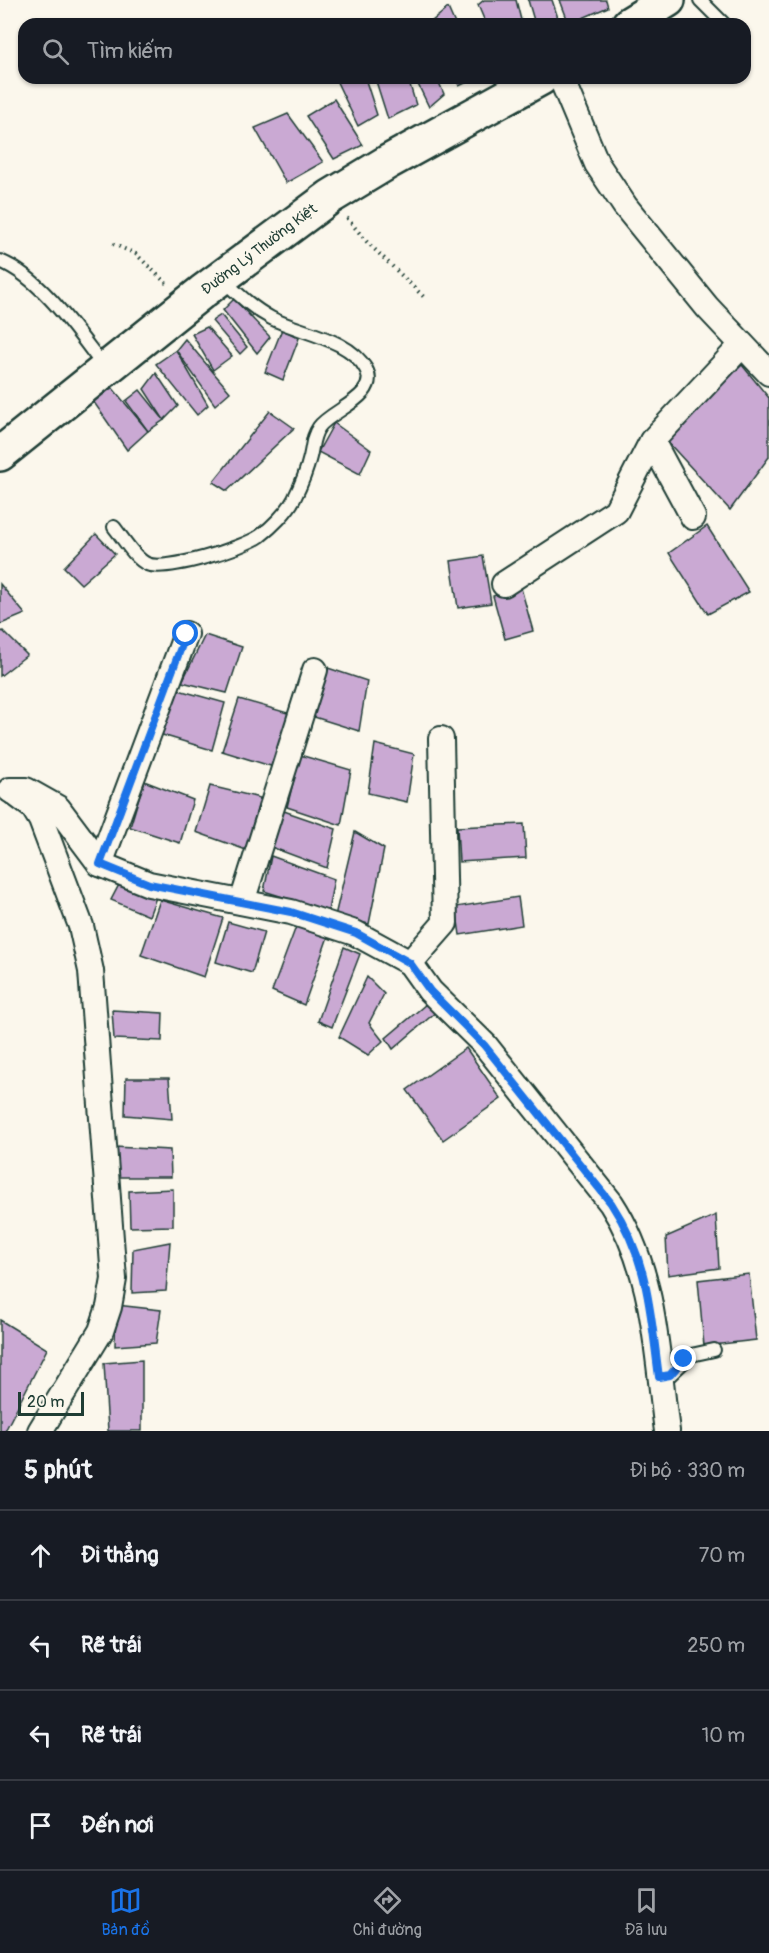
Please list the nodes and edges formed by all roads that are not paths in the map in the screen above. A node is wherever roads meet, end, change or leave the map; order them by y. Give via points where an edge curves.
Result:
1 (668, 0) edge
2 (700, 0) edge
3 (639, 18) edge
4 (718, 18) edge
5 (530, 84) edge
6 (564, 84) edge
7 (0, 261) edge
8 (221, 278) junction
9 (742, 345) junction
10 (105, 369) junction
11 (769, 374) edge
12 (652, 441) junction
13 (0, 454) edge
14 (693, 517) dead end
15 (114, 527) dead end
16 (504, 584) dead end
17 (186, 634) dead end
18 (315, 670) dead end
19 (441, 739) dead end
20 (5, 788) edge
21 (100, 864) junction
22 (242, 902) junction
23 (410, 963) junction
24 (714, 1350) dead end
25 (659, 1377) junction
26 (40, 1431) edge
27 (667, 1431) edge

1 - 3 main road
2 - 4 lane
5 - 8 main road, Đường Lý Thường Kiệt via 330,197
6 - 9 street via 597,164 625,206
7 - 10 lane via 20,271 54,305
8 - 10 main road, Đường Lý Thường Kiệt
8 - 15 lane via 254,308 273,319 342,346 367,370 368,384 359,399 321,423 313,435 310,457 293,500 258,537 179,564 155,567 144,563
9 - 11 street
9 - 12 street
10 - 13 main road, Đường Lý Thường Kiệt
12 - 14 street
12 - 16 street via 616,511
17 - 21 street
18 - 22 street
19 - 23 street via 444,923
20 - 21 street via 44,797
20 - 26 street via 28,803 41,820 81,926 94,996 114,1257 109,1307 101,1331
21 - 22 street via 149,884
22 - 23 street via 291,912 356,933
23 - 25 street via 430,991 484,1045 626,1226 642,1266
24 - 25 lane via 691,1355 670,1375
25 - 27 street

